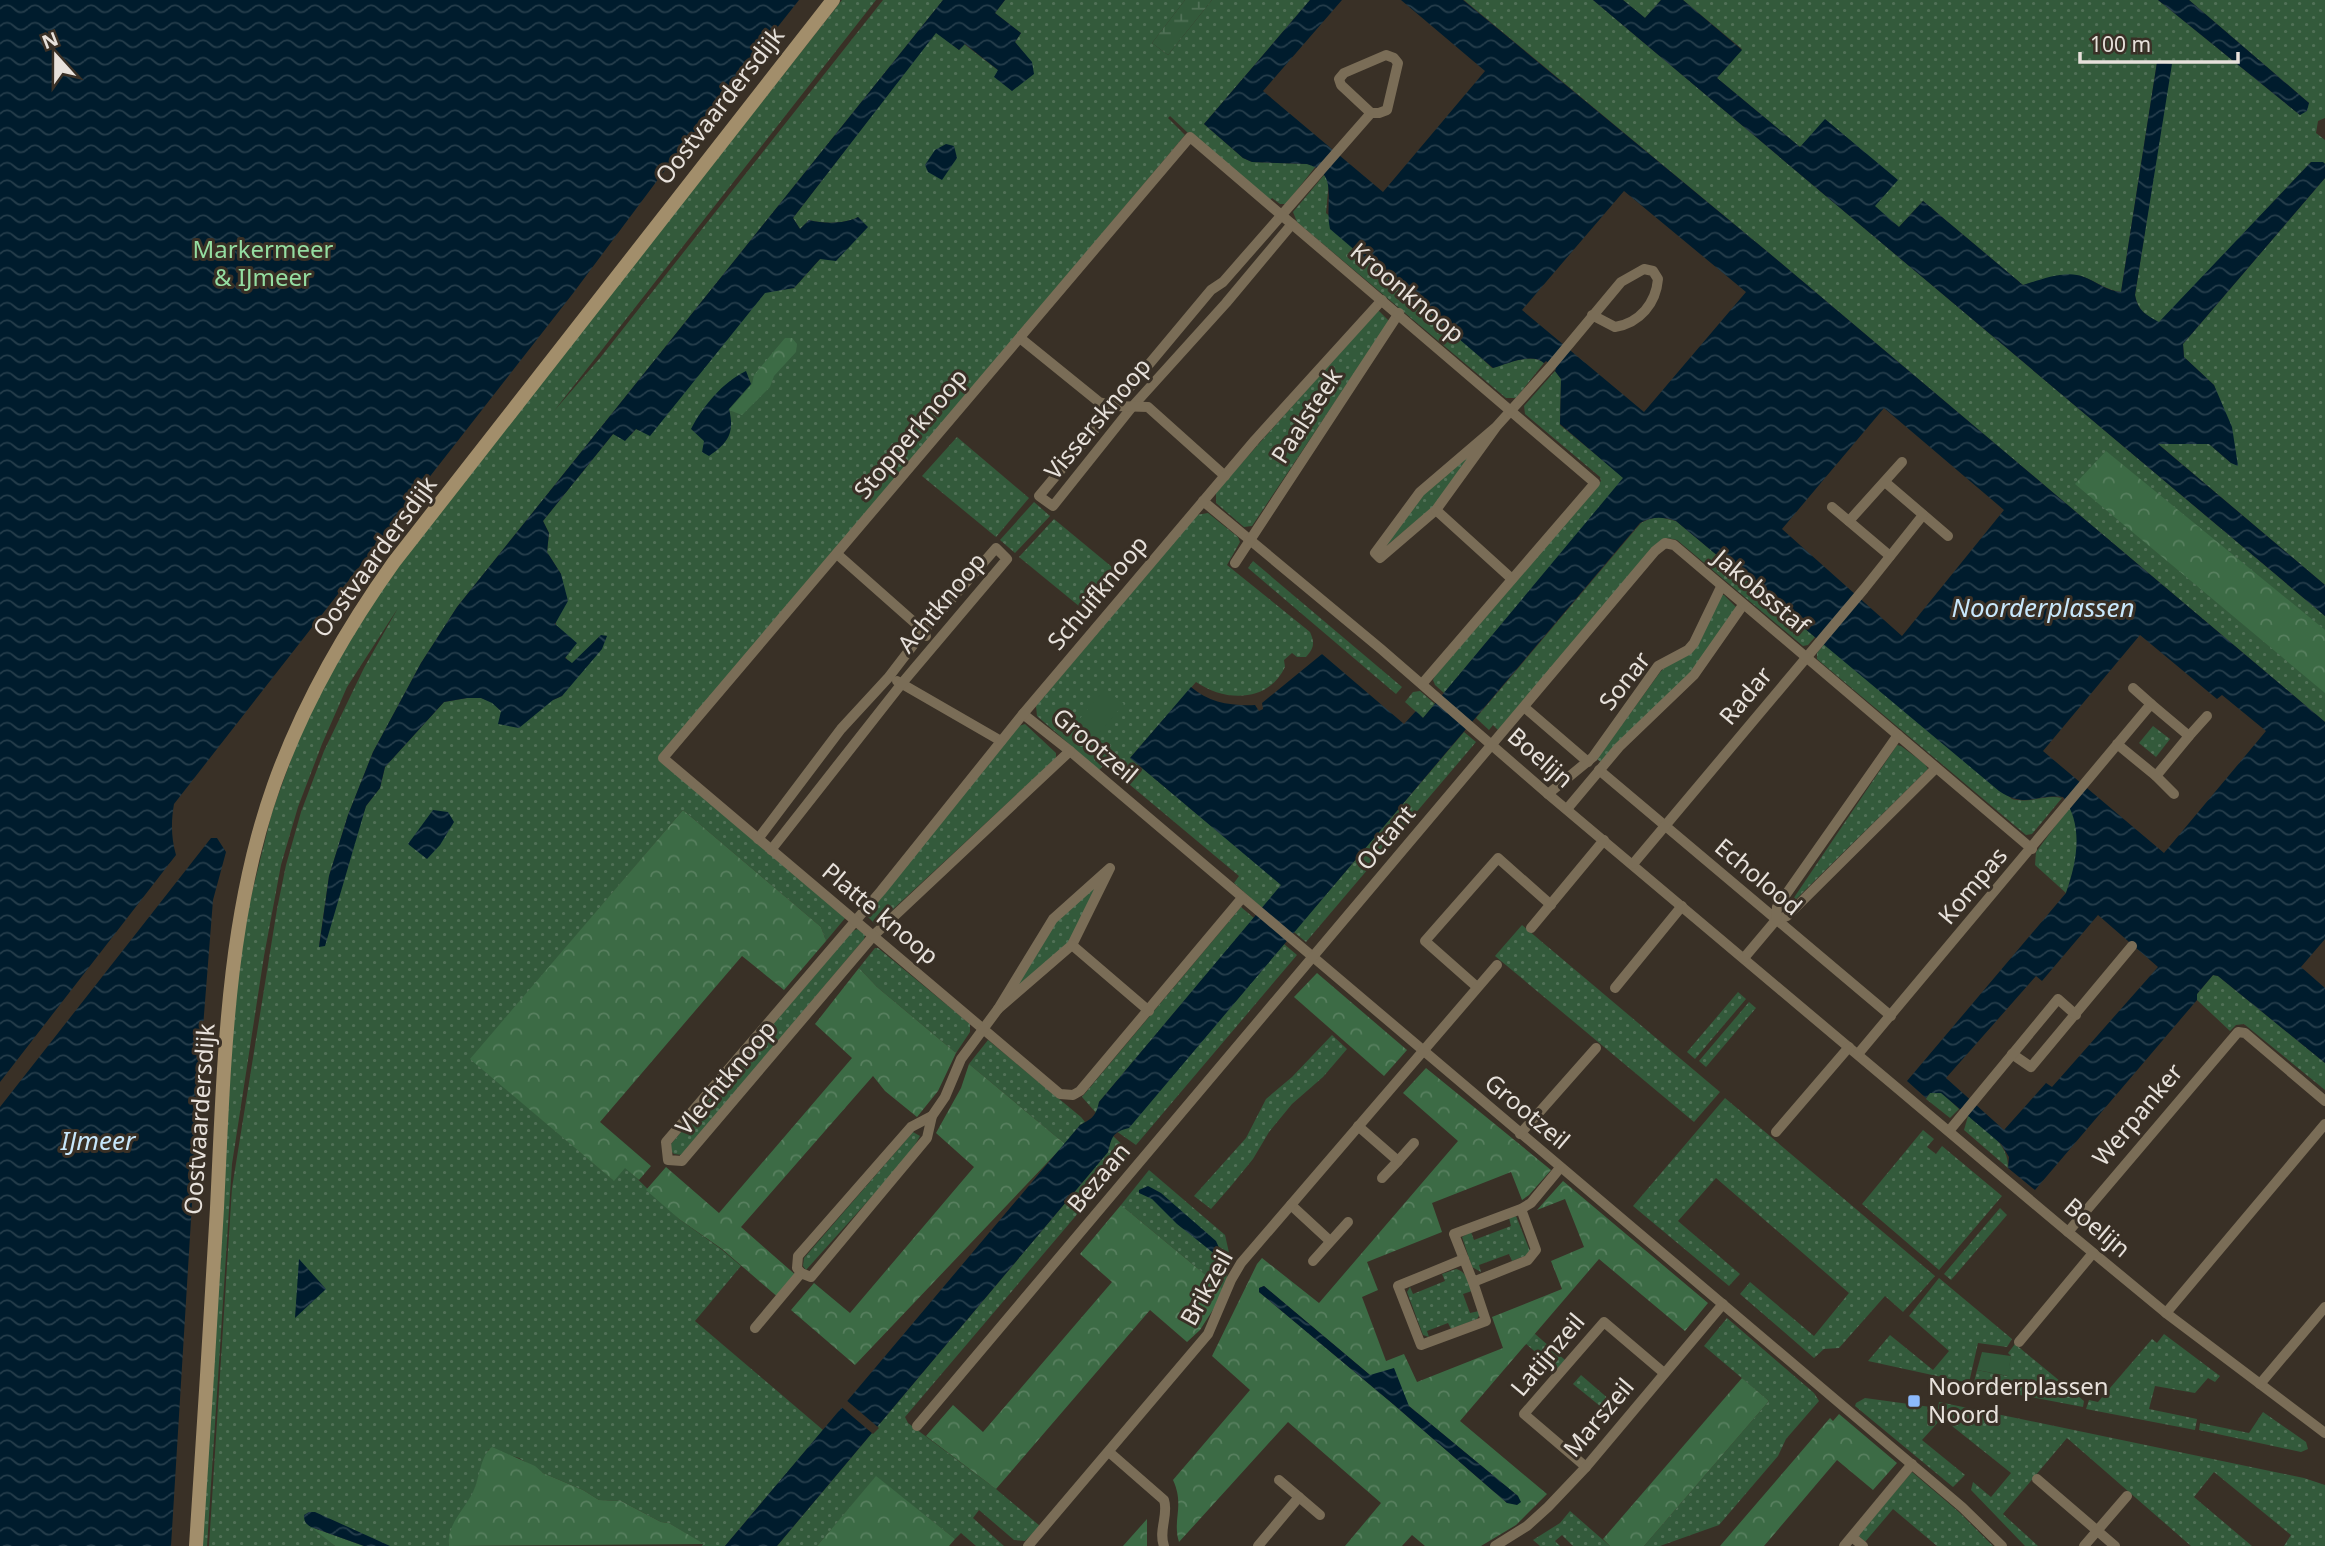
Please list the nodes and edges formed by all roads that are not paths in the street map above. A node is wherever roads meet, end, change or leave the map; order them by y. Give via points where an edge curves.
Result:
1 (833, 0) edge
2 (1371, 113) junction
3 (1190, 137) joint
4 (1283, 215) junction
5 (1292, 224) junction
6 (1382, 300) junction
7 (1399, 313) junction
8 (1592, 315) junction
9 (1020, 338) junction
10 (1115, 406) junction
11 (1132, 407) junction
12 (1512, 410) junction
13 (1496, 427) junction
14 (1902, 462) dead end
15 (1225, 476) junction
16 (1885, 482) junction
17 (1203, 501) junction
18 (1832, 507) dead end
19 (1436, 510) junction
20 (1923, 515) junction
21 (1849, 522) junction
22 (1948, 536) dead end
23 (1251, 541) junction
24 (837, 554) junction
25 (1890, 556) junction
26 (1236, 563) dead end
27 (1512, 579) junction
28 (1721, 587) junction
29 (1743, 605) junction
30 (924, 631) junction
31 (930, 649) junction
32 (1806, 658) junction
33 (888, 678) junction
34 (903, 682) junction
35 (1422, 684) junction
36 (2133, 688) dead end
37 (2151, 704) junction
38 (1524, 707) junction
39 (1023, 714) junction
40 (2207, 716) dead end
41 (1898, 735) junction
42 (2189, 737) junction
43 (1001, 741) junction
44 (2118, 744) junction
45 (1492, 745) junction
46 (1070, 751) junction
47 (663, 758) joint
48 (1588, 762) junction
49 (1936, 768) junction
50 (1599, 770) junction
51 (2156, 776) junction
52 (1549, 794) junction
53 (2174, 794) dead end
54 (1567, 809) junction
55 (1664, 827) junction
56 (758, 839) junction
57 (1604, 840) junction
58 (2032, 849) junction
59 (771, 850) junction
60 (1633, 864) junction
61 (1247, 902) junction
62 (1551, 905) junction
63 (1682, 906) junction
64 (1776, 920) junction
65 (855, 921) junction
66 (1531, 928) dead end
67 (874, 935) junction
68 (1072, 945) junction
69 (2132, 946) dead end
70 (1313, 957) junction
71 (1744, 958) junction
72 (1497, 965) dead end
73 (1477, 988) junction
74 (1615, 988) dead end
75 (998, 1009) junction
76 (1149, 1011) junction
77 (2076, 1015) junction
78 (1891, 1016) junction
79 (983, 1028) junction
80 (1596, 1048) dead end
81 (1854, 1050) junction
82 (1422, 1051) junction
83 (2012, 1054) junction
84 (2325, 1101) edge
85 (932, 1116) junction
86 (2325, 1124) edge
87 (1358, 1126) junction
88 (1949, 1131) junction
89 (1776, 1132) dead end
90 (1520, 1134) junction
91 (1414, 1143) dead end
92 (1398, 1161) junction
93 (1560, 1168) junction
94 (1382, 1178) dead end
95 (1291, 1205) junction
96 (1521, 1209) junction
97 (1348, 1222) dead end
98 (2067, 1232) junction
99 (1330, 1241) junction
100 (2093, 1253) junction
101 (1464, 1259) junction
102 (1313, 1261) dead end
103 (801, 1273) junction
104 (1473, 1282) junction
105 (1723, 1304) junction
106 (2325, 1307) edge
107 (2166, 1313) junction
108 (755, 1328) dead end
109 (2019, 1342) dead end
110 (1664, 1373) junction
111 (2260, 1384) junction
112 (917, 1426) dead end
113 (2325, 1433) edge
114 (1109, 1452) junction
115 (1912, 1464) junction
116 (1586, 1467) junction
117 (2037, 1479) dead end
118 (1279, 1480) dead end
119 (2127, 1496) dead end
120 (1299, 1497) junction
121 (1320, 1516) dead end
122 (2097, 1530) junction
123 (1852, 1537) junction
124 (196, 1546) edge
125 (1028, 1546) edge
126 (1164, 1546) edge
127 (1258, 1546) edge
128 (1495, 1546) edge
129 (1844, 1546) edge
130 (1863, 1546) edge
131 (2002, 1546) edge
132 (2084, 1546) edge
133 (2115, 1546) edge

1 - 124 main road, Oostvaardersdijk via 394,562 326,666 288,747 251,865 232,978
2 - 2 street, Vissersknoop via 1387,110 1398,64 1386,55 1339,79
2 - 4 street, Vissersknoop
3 - 4 street, Kroonknoop
3 - 9 street, Stopperknoop
4 - 5 street, Kroonknoop
4 - 10 street, Vissersknoop via 1211,290
5 - 6 street, Kroonknoop
5 - 11 street, Vissersknoop
6 - 7 street, Kroonknoop
6 - 15 street, Schuifknoop
7 - 12 street, Kroonknoop
7 - 23 street, Paalsteek
8 - 8 street via 1621,282 1634,273 1653,271 1658,279 1654,299 1632,322 1615,327
8 - 12 street
9 - 10 street via 1099,402
9 - 24 street, Stopperknoop
10 - 11 street
10 - 11 street, Vissersknoop via 1040,496 1053,506
11 - 15 street via 1148,407
12 - 13 street
12 - 27 street, Kroonknoop via 1595,483
13 - 19 street
13 - 19 street via 1420,492 1375,553 1380,558
14 - 16 street
15 - 17 street, Schuifknoop
16 - 20 street
16 - 21 street
17 - 23 street, Boelijn
17 - 39 street, Schuifknoop
18 - 21 street
19 - 27 street
20 - 22 street
20 - 25 street, Radar
21 - 25 street
23 - 26 street, Paalsteek
23 - 35 street, Boelijn
24 - 30 street
24 - 47 street, Stopperknoop
25 - 32 street, Radar
27 - 35 street
28 - 29 street, Jakobsstaf
28 - 38 street, Jakobsstaf via 1674,545 1665,543
28 - 48 street, Sonar via 1694,643 1658,666
29 - 32 street, Jakobsstaf
29 - 50 street, Sonar via 1694,675
30 - 31 street
30 - 31 street, Achtknoop via 996,548 1007,559
30 - 33 street, Achtknoop
31 - 34 street, Achtknoop
32 - 41 street, Jakobsstaf
32 - 55 street, Radar
33 - 34 street
33 - 56 street, Achtknoop via 841,729
34 - 43 street
34 - 59 street, Achtknoop
35 - 45 street, Boelijn
36 - 37 street
37 - 42 street
37 - 44 street, Kompas
38 - 45 street, Jakobsstaf
38 - 48 street
39 - 43 street, Schuifknoop
39 - 46 street, Grootzeil
40 - 42 street
41 - 49 street, Jakobsstaf
41 - 64 street via 1777,907
42 - 51 street
43 - 65 street, Schuifknoop
44 - 51 street
44 - 58 street, Kompas
45 - 52 street, Boelijn
45 - 70 street, Octant
46 - 61 street, Grootzeil
46 - 67 street
47 - 56 street, Platte knoop
48 - 52 street, Sonar
49 - 58 street, Jakobsstaf
49 - 64 street via 1787,916
50 - 54 street, Sonar
50 - 55 street, Echolood
51 - 53 street
52 - 54 street, Boelijn
54 - 57 street, Boelijn
55 - 60 street, Radar
55 - 64 street, Echolood
56 - 59 street, Platte knoop
57 - 60 street, Boelijn
57 - 62 street
58 - 78 street, Kompas
59 - 65 street, Platte knoop
60 - 63 street, Boelijn
61 - 70 street, Grootzeil
61 - 76 street
62 - 66 street
62 - 73 street via 1498,858 1470,889 1424,941
63 - 71 street, Boelijn
63 - 74 street
64 - 71 street
64 - 78 street, Echolood
65 - 67 street, Platte knoop
65 - 67 street, Vlechtknoop via 666,1142 668,1160 682,1161
67 - 79 street, Platte knoop
68 - 75 street
68 - 75 street via 1110,868 1053,919
68 - 76 street
69 - 77 street
70 - 82 street, Grootzeil
70 - 112 street, Bezaan
71 - 81 street, Boelijn
72 - 73 street, Brikzeil
73 - 82 street, Brikzeil
75 - 79 street
76 - 79 street, Platte knoop via 1073,1095 1060,1094
77 - 83 street via 2031,1067
77 - 83 street via 2058,999
78 - 81 street, Kompas
79 - 85 street
80 - 90 street
81 - 88 street, Boelijn
81 - 89 street
82 - 87 street, Brikzeil
82 - 90 street, Grootzeil
83 - 88 street
84 - 98 street, Werpanker via 2245,1033 2238,1032
85 - 103 street via 927,1138 811,1276
85 - 103 street via 911,1126 798,1256
86 - 107 street
87 - 92 street
87 - 95 street, Brikzeil
88 - 98 street, Boelijn
90 - 93 street, Grootzeil
91 - 92 street
92 - 94 street
93 - 96 street
93 - 105 street, Grootzeil
95 - 99 street
95 - 114 street, Brikzeil via 1241,1264 1208,1334
96 - 101 street via 1454,1234
96 - 104 street via 1536,1250 1528,1260
97 - 99 street
98 - 100 street, Boelijn
99 - 102 street
100 - 107 street, Boelijn
100 - 109 street
101 - 104 street
101 - 104 street via 1398,1286 1422,1345 1486,1321
103 - 108 street
105 - 110 street, Marszeil
105 - 115 street, Grootzeil
106 - 111 street
107 - 111 street, Boelijn
110 - 116 street, Marszeil
110 - 116 street, Latijnzeil via 1604,1322 1524,1414
111 - 113 street, Boelijn
114 - 125 street, Brikzeil
114 - 126 street via 1164,1500
115 - 123 street
115 - 131 street, Grootzeil
116 - 128 street, Marszeil via 1527,1527
117 - 122 street
118 - 120 street
119 - 122 street
120 - 121 street
120 - 127 street
122 - 132 street
122 - 133 street
123 - 129 street
123 - 130 street

